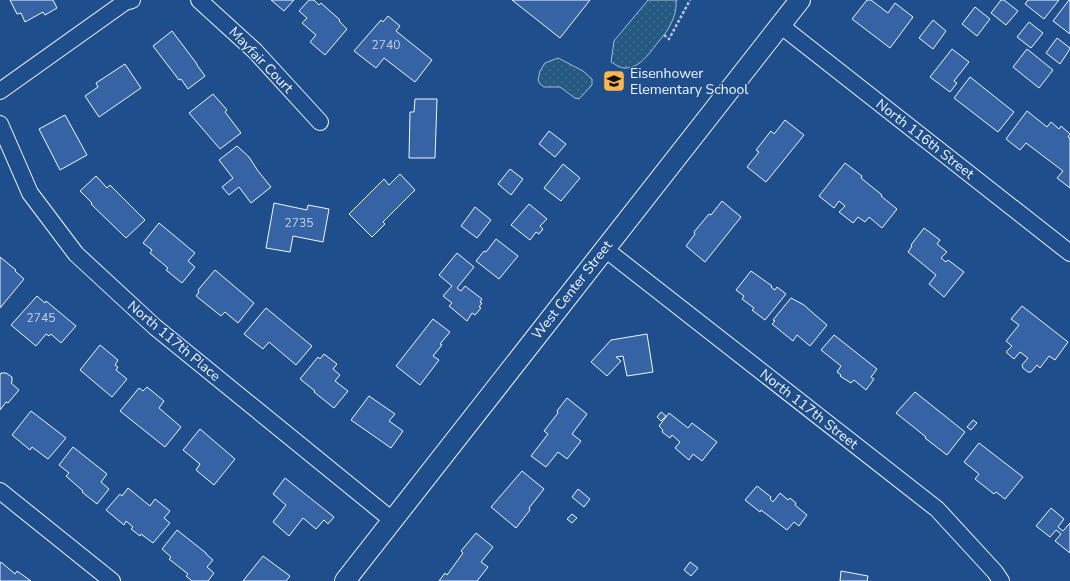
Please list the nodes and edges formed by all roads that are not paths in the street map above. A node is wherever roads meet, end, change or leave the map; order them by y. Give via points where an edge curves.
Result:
1 (132, 0) edge
2 (199, 0) edge
3 (800, 0) edge
4 (780, 25) junction
5 (0, 91) edge
6 (320, 122) dead end
7 (0, 124) edge
8 (605, 249) junction
9 (1070, 253) edge
10 (0, 492) edge
11 (392, 520) junction
12 (112, 581) edge
13 (345, 581) edge
14 (1001, 581) edge

1 - 5 street via 125,2
2 - 6 street, Mayfair Court via 255,50
3 - 4 street, West Center Street
4 - 8 street, West Center Street
4 - 9 street, North 116th Street
7 - 11 street, North 117th Place via 30,193 76,254 155,327
8 - 11 street, West Center Street
8 - 14 street, North 117th Street via 937,509
10 - 12 street
11 - 13 street, West Center Street

